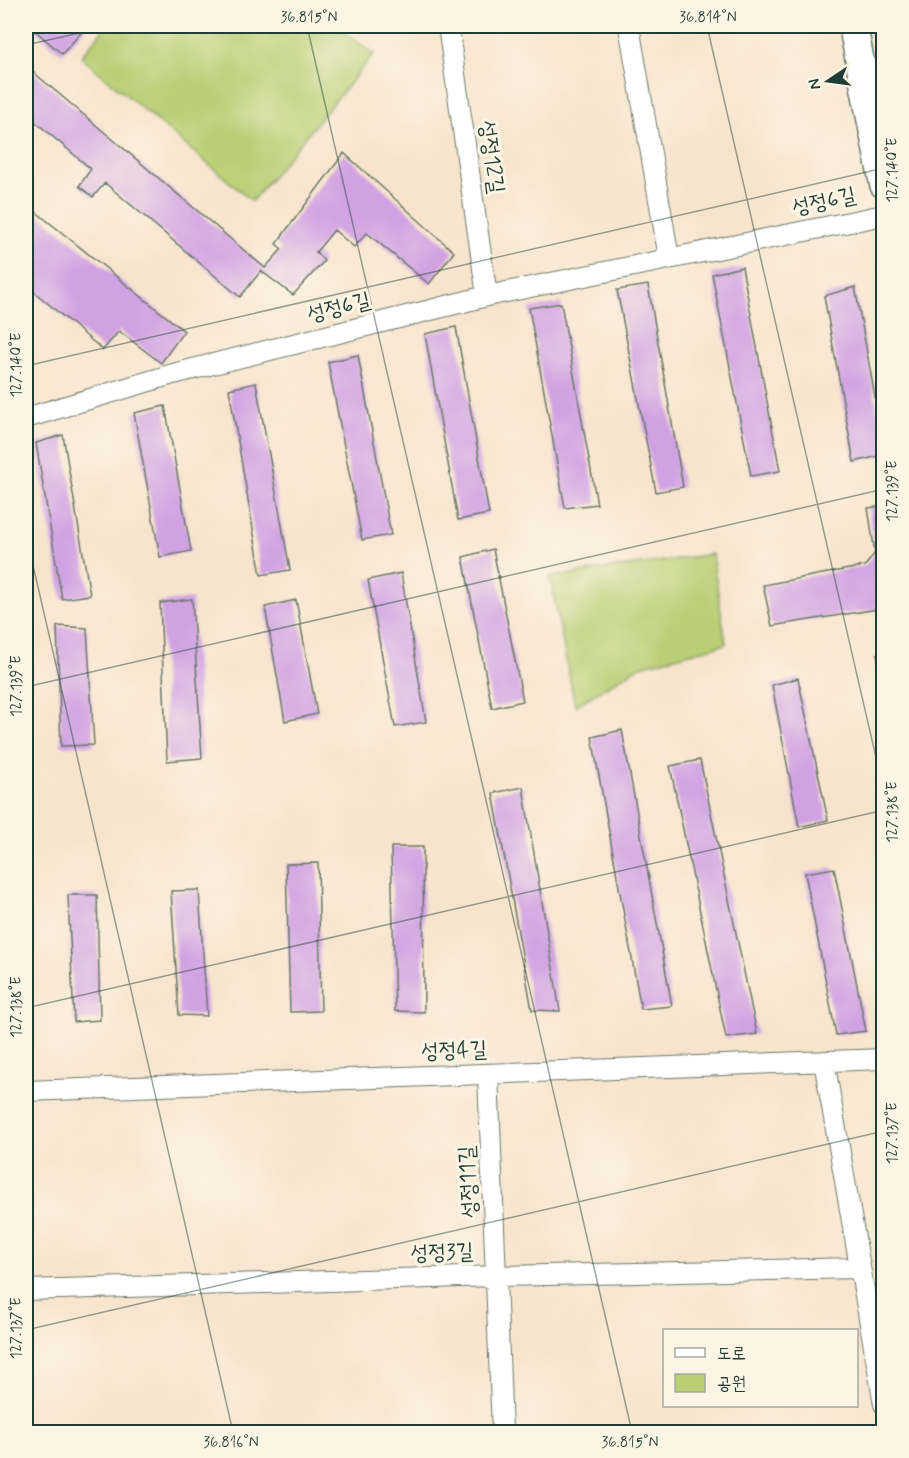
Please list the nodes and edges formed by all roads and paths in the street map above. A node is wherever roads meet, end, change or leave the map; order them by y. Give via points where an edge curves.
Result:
1 (448, 26) edge
2 (629, 26) edge
3 (853, 26) edge
4 (884, 184) edge
5 (884, 214) edge
6 (669, 258) junction
7 (487, 296) junction
8 (26, 418) edge
9 (884, 1059) edge
10 (824, 1061) junction
11 (488, 1074) junction
12 (26, 1091) edge
13 (860, 1268) junction
14 (497, 1276) junction
15 (26, 1290) edge
16 (884, 1404) edge
17 (502, 1432) edge

1 - 7 street, 성정12길
2 - 6 street
3 - 4 street
5 - 6 street, 성정6길
6 - 7 street, 성정6길
7 - 8 street, 성정6길 via 173,374
9 - 10 street, 성정4길
10 - 11 street, 성정4길
10 - 13 street
11 - 12 street, 성정4길
11 - 14 street, 성정11길
13 - 14 street, 성정3길
13 - 16 street
14 - 15 street, 성정3길
14 - 17 street, 성정11길

